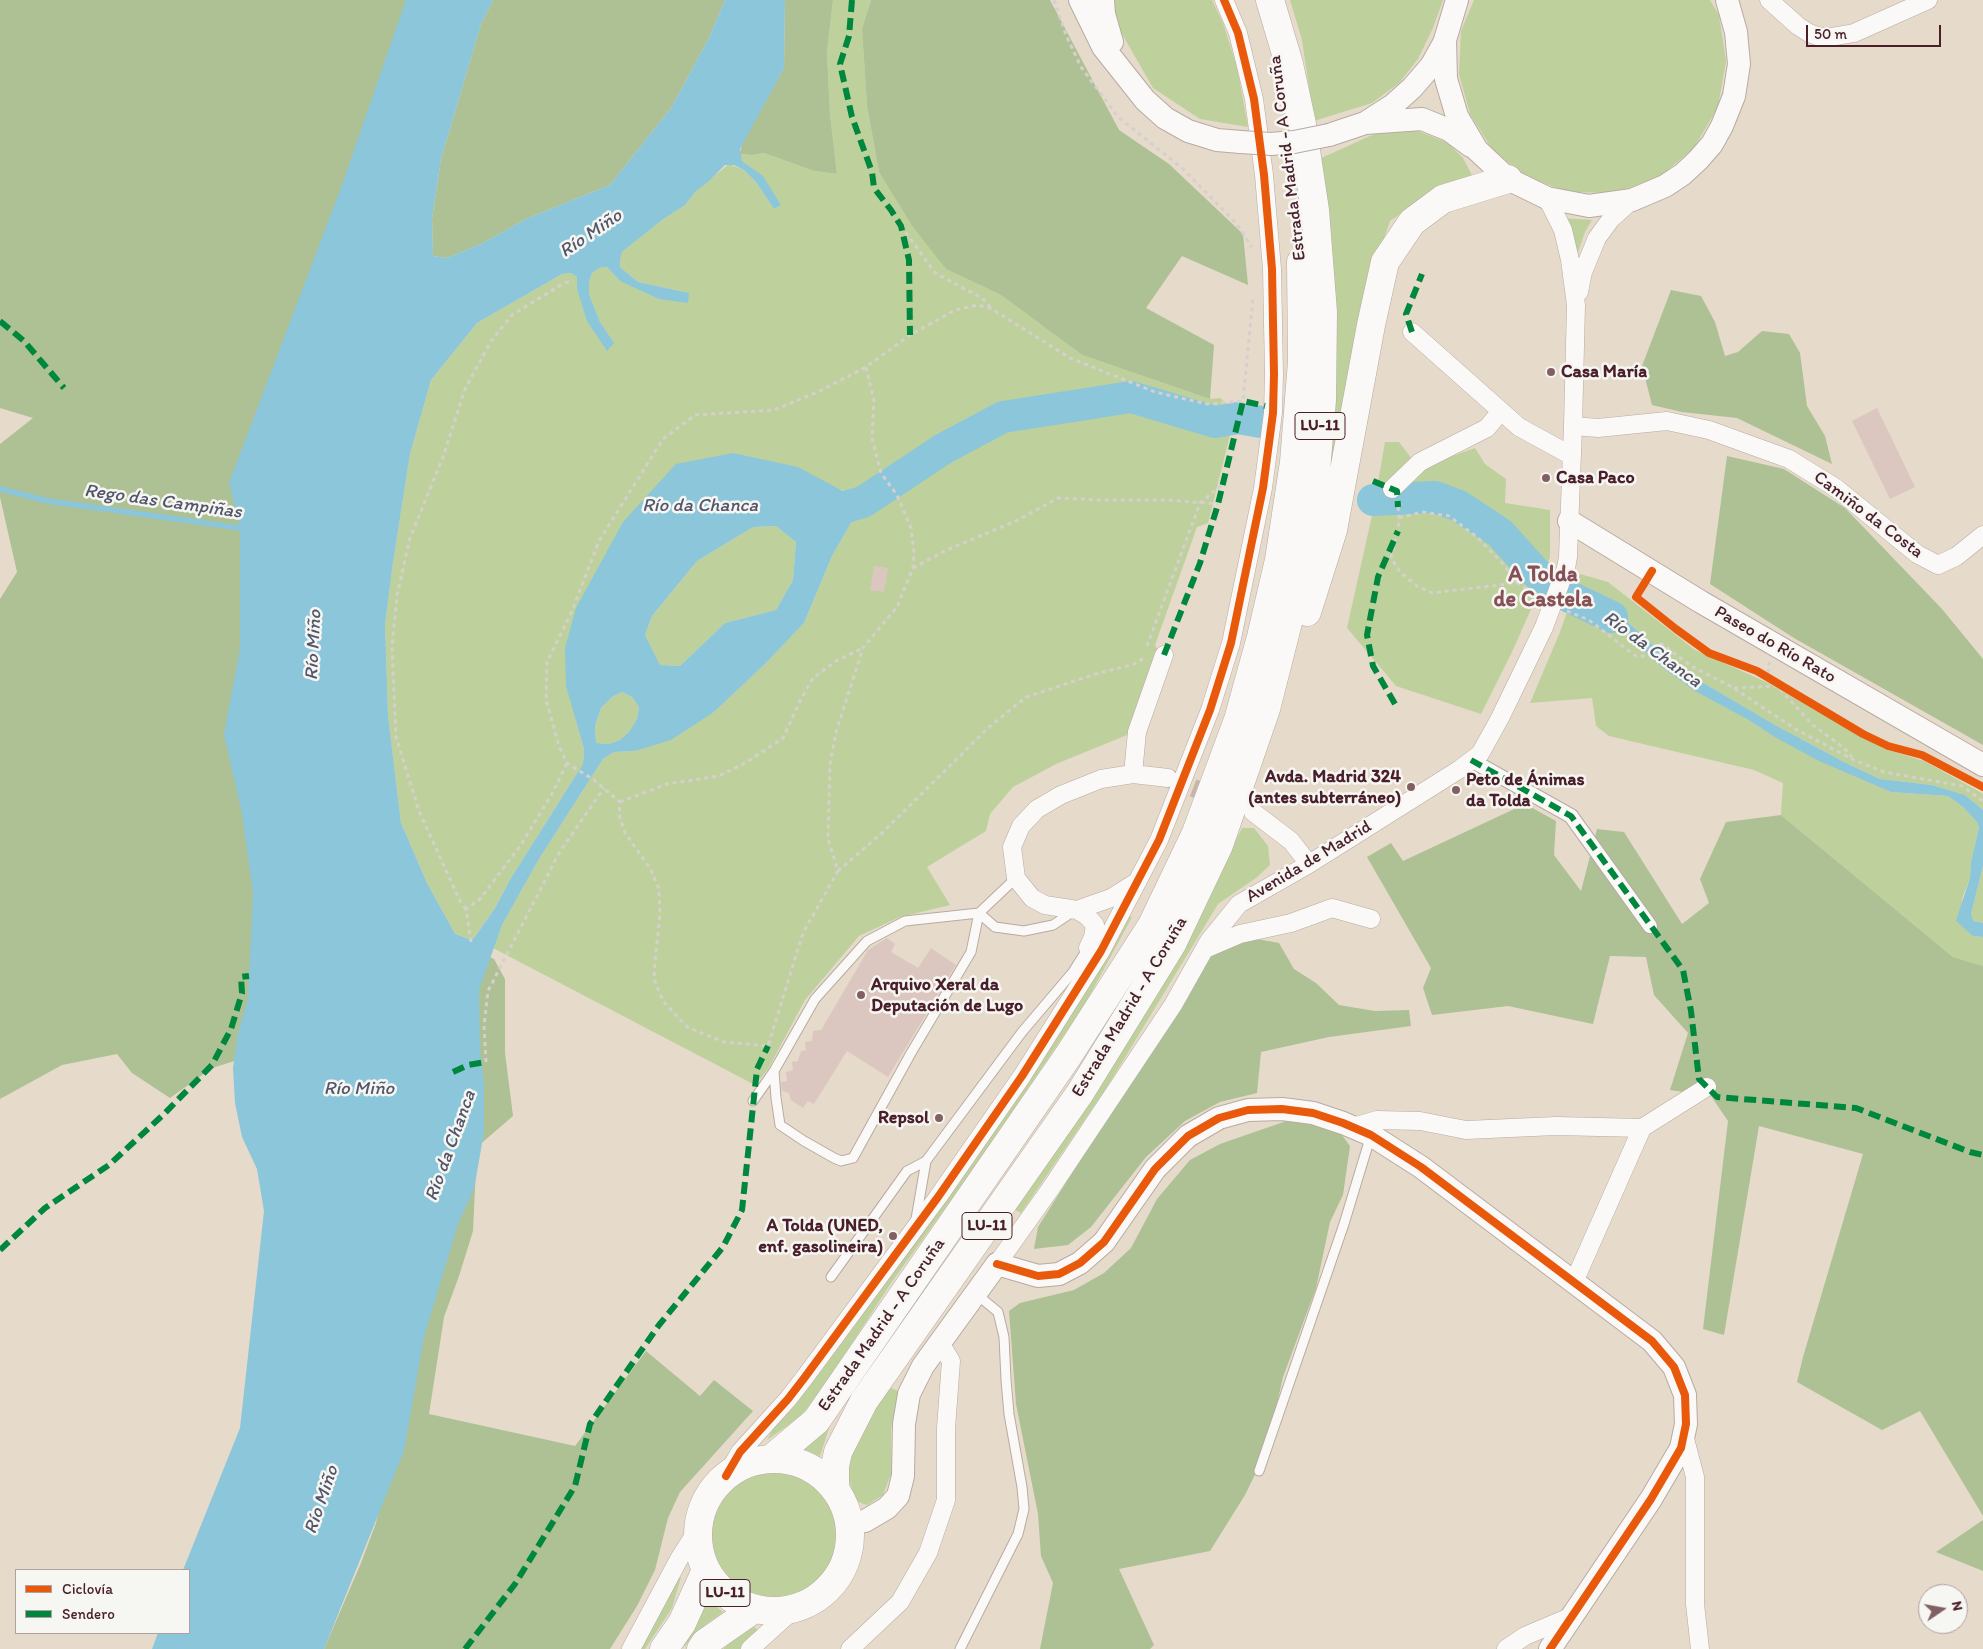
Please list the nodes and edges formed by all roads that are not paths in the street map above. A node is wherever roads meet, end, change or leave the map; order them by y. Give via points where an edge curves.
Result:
1 (1080, 0) edge
2 (1103, 0) edge
3 (1224, 0) edge
4 (1254, 0) edge
5 (1269, 0) edge
6 (1457, 0) edge
7 (1728, 0) edge
8 (1769, 0) edge
9 (1928, 0) edge
10 (1445, 40) junction
11 (1120, 70) junction
12 (1285, 113) junction
13 (1365, 123) junction
14 (1477, 150) junction
15 (1508, 179) junction
16 (1547, 198) junction
17 (1632, 200) junction
18 (1576, 305) junction
19 (1412, 332) dead end
20 (1501, 410) junction
21 (1573, 426) junction
22 (1572, 456) junction
23 (1392, 489) dead end
24 (1569, 521) junction
25 (1983, 535) edge
26 (1164, 655) dead end
27 (1471, 760) junction
28 (1983, 765) edge
29 (1133, 774) junction
30 (1168, 778) tunnel mouth
31 (1253, 812) dead end
32 (1219, 845) junction
33 (1309, 864) junction
34 (1016, 878) junction
35 (1138, 880) junction
36 (1076, 910) junction
37 (979, 913) junction
38 (1371, 919) dead end
39 (1650, 926) dead end
40 (1094, 949) junction
41 (1205, 949) junction
42 (774, 1072) junction
43 (1707, 1087) dead end
44 (753, 1101) dead end
45 (1642, 1128) junction
46 (1362, 1131) junction
47 (834, 1158) junction
48 (926, 1161) junction
49 (829, 1167) dead end
50 (915, 1229) junction
51 (997, 1264) junction
52 (831, 1277) dead end
53 (1574, 1282) junction
54 (975, 1292) junction
55 (940, 1343) junction
56 (1684, 1435) junction
57 (772, 1458) junction
58 (1259, 1471) dead end
59 (726, 1476) junction
60 (835, 1489) junction
61 (850, 1524) junction
62 (698, 1529) junction
63 (706, 1570) junction
64 (754, 1609) junction
65 (794, 1610) junction
66 (1570, 1617) junction
67 (631, 1649) edge
68 (664, 1649) edge
69 (701, 1649) edge
70 (750, 1649) edge
71 (850, 1649) edge
72 (960, 1649) edge
73 (1506, 1649) edge
74 (1550, 1649) edge
75 (1700, 1649) edge

1 - 11 street
2 - 11 street
3 - 35 street via 1238,33 1254,99 1264,176 1272,269 1272,413 1264,488 1231,643 1191,760 1159,840
4 - 12 highway
5 - 12 highway, Estrada Madrid - A Coruña / LU-11
5 - 32 highway, Estrada Madrid - A Coruña / LU-11 via 1289,64 1315,210 1323,312 1322,400 1316,471 1298,583 1266,709
6 - 10 street
7 - 17 street via 1739,64 1734,96 1722,126 1703,154 1683,174 1665,186
8 - 9 street via 1798,26 1820,37 1831,38 1854,33
10 - 13 street via 1431,66 1412,88
10 - 14 street via 1446,79 1454,107
11 - 13 street, bridge via 1165,118 1188,131 1218,140 1271,144 1294,142
12 - 57 highway, Estrada Madrid - A Coruña / LU-11 via 1296,189 1302,276 1302,361 1294,462 1279,560 1261,637 1238,720 1196,833 1152,925 1068,1056 816,1421
13 - 14 street via 1422,119 1449,130
14 - 15 street
15 - 16 street
15 - 32 highway via 1442,199 1412,222 1385,262 1333,530 1268,738
16 - 17 street via 1589,206
16 - 18 street, Avenida de Madrid via 1563,230
17 - 18 street, Avenida de Madrid via 1611,219 1597,238 1583,272
18 - 21 street, Avenida de Madrid
19 - 20 street
20 - 22 street via 1519,427
20 - 23 street via 1487,428 1420,462
21 - 22 street, Avenida de Madrid
21 - 25 street, Camiño da Costa via 1598,428 1667,421 1709,430 1789,459 1836,488 1917,554 1938,565 1958,556
22 - 24 street, Avenida de Madrid
24 - 27 street, Avenida de Madrid, bridge via 1566,568 1544,627 1500,718 1480,754
24 - 28 street, Paseo do Río Rato
26 - 29 street via 1137,732
27 - 33 street, Avenida de Madrid
27 - 39 street via 1571,816
29 - 30 street
29 - 34 street via 1101,779 1037,809 1021,826 1012,847
31 - 33 street via 1290,841
32 - 60 highway, Estrada Madrid - A Coruña / LU-11 via 1172,944 1080,1093 864,1401 838,1452
33 - 41 street, Avenida de Madrid via 1239,904
34 - 36 street via 1032,898 1045,905
34 - 37 lane
35 - 36 street via 1111,898
35 - 40 street
36 - 37 lane via 1053,924 1024,931 995,927
36 - 40 street via 1095,925
37 - 42 lane via 905,921 867,941 815,999
37 - 47 lane via 971,952 853,1158 841,1161
38 - 41 street via 1332,908 1291,923 1240,934
40 - 48 lane via 1022,1032
40 - 50 street via 1022,1076
41 - 51 street, Avenida de Madrid via 1174,1005
42 - 44 lane
42 - 47 lane via 780,1124
43 - 45 street
45 - 46 street via 1556,1126 1466,1130 1420,1121 1377,1120
45 - 53 street
46 - 51 street via 1312,1113 1282,1109 1248,1110 1219,1118 1188,1136 1155,1169 1104,1242 1080,1263 1059,1274 1038,1276
46 - 53 street via 1421,1167
46 - 58 lane via 1344,1224
47 - 49 lane
48 - 50 lane
48 - 52 lane via 906,1171
50 - 59 street via 788,1399 740,1452
51 - 54 street
53 - 56 street via 1652,1341 1674,1367 1685,1395
54 - 55 street
54 - 72 lane via 998,1312 1004,1337 1009,1414 1024,1509 1018,1534
55 - 61 street via 923,1366 909,1394 904,1424 903,1476 898,1496 887,1508 865,1521
55 - 71 street via 951,1361 946,1428 946,1500 928,1553 900,1602
56 - 66 street via 1681,1448 1651,1499
56 - 75 street via 1695,1477 1695,1604
57 - 59 highway, Estrada Madrid - A Coruña / LU-11 via 747,1463
57 - 60 highway, Estrada Madrid - A Coruña / LU-11 via 807,1466
59 - 62 highway, Estrada Madrid - A Coruña / LU-11 via 708,1497
60 - 61 highway, Estrada Madrid - A Coruña / LU-11
61 - 65 highway, Estrada Madrid - A Coruña / LU-11 via 850,1547 843,1568 831,1586 814,1601
62 - 63 highway, Estrada Madrid - A Coruña / LU-11 via 699,1550
62 - 67 street
63 - 64 highway, Estrada Madrid - A Coruña / LU-11 via 718,1587 735,1601
63 - 68 highway, LU-11 via 682,1623
64 - 65 highway, Estrada Madrid - A Coruña / LU-11
64 - 69 highway, LU-11
65 - 70 street
66 - 73 street via 1525,1636
66 - 74 street

